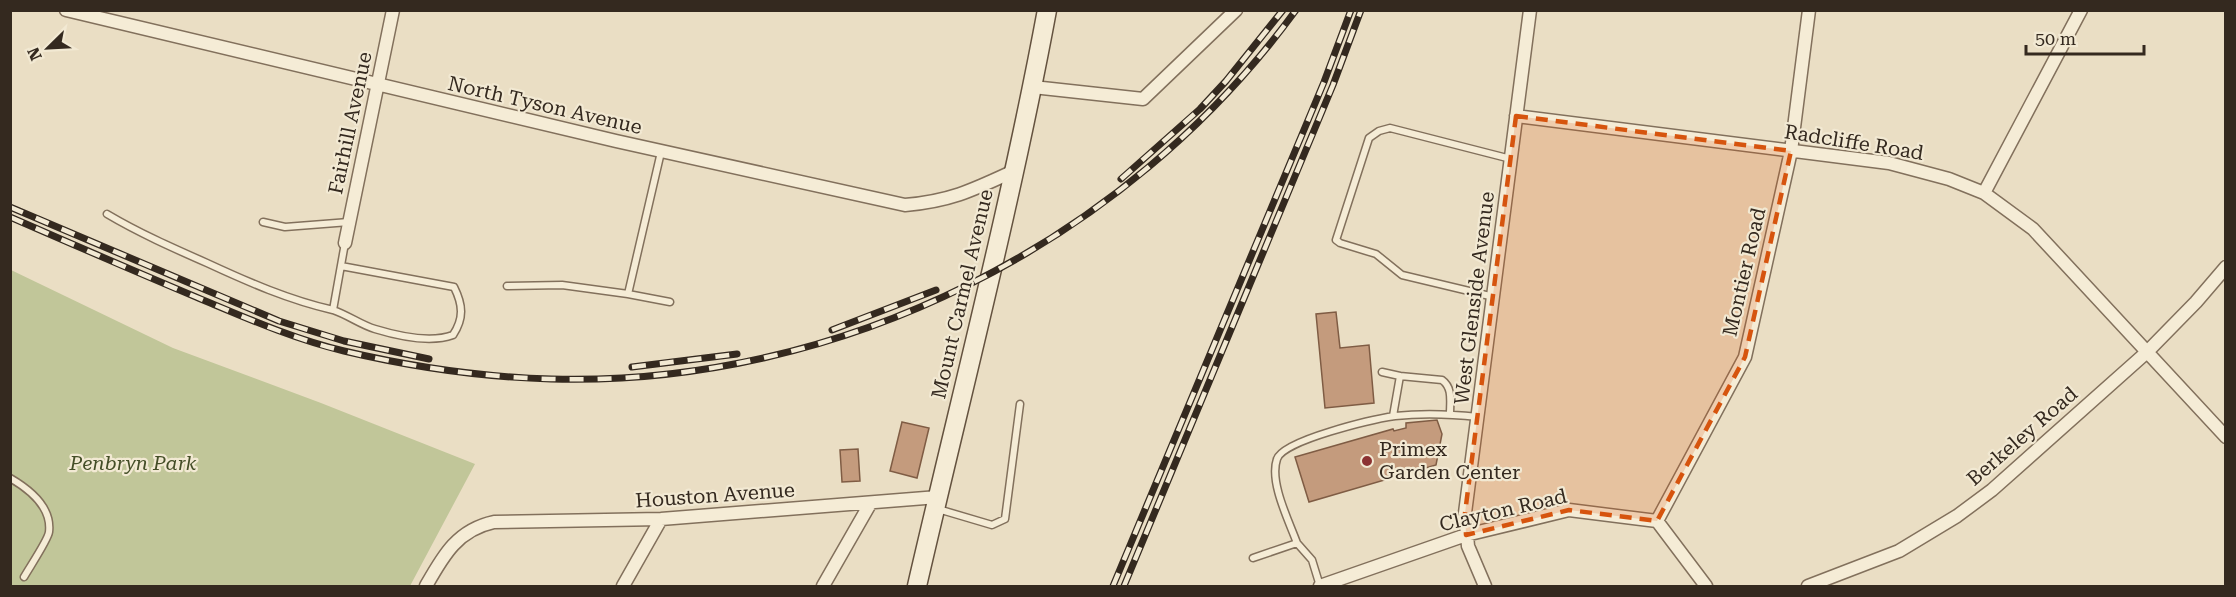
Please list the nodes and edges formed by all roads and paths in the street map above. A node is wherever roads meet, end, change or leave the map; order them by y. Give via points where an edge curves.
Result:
1 (66, 10) edge
2 (393, 10) edge
3 (1047, 10) edge
4 (1236, 10) edge
5 (1530, 10) edge
6 (1809, 10) edge
7 (2081, 10) edge
8 (377, 86) junction
9 (1033, 87) junction
10 (1516, 116) junction
11 (1791, 151) junction
12 (662, 152) junction
13 (1511, 159) junction
14 (1014, 171) junction
15 (1984, 193) junction
16 (107, 214) dead end
17 (263, 222) dead end
18 (349, 222) junction
19 (345, 243) joint
20 (341, 266) junction
21 (2226, 267) edge
22 (507, 286) dead end
23 (628, 294) junction
24 (1494, 297) junction
25 (670, 302) dead end
26 (333, 310) junction
27 (2147, 352) junction
28 (1383, 372) dead end
29 (1400, 376) junction
30 (1020, 404) dead end
31 (1450, 414) junction
32 (1393, 416) junction
33 (1478, 417) junction
34 (2226, 437) edge
35 (10, 478) edge
36 (936, 502) junction
37 (870, 504) junction
38 (661, 519) junction
39 (1657, 521) junction
40 (1466, 535) junction
41 (1297, 543) junction
42 (1253, 558) dead end
43 (24, 577) dead end
44 (426, 586) edge
45 (623, 586) edge
46 (824, 586) edge
47 (917, 586) edge
48 (1320, 586) edge
49 (1485, 586) edge
50 (1706, 586) edge
51 (1808, 586) edge

1 - 8 street, North Tyson Avenue
2 - 8 street, Fairhill Avenue
3 - 9 street, Mount Carmel Avenue
4 - 9 street via 1143,99
5 - 10 street, West Glenside Avenue
6 - 11 street, Montier Road
7 - 15 street
8 - 12 street, North Tyson Avenue
8 - 18 street, Fairhill Avenue
9 - 14 street, Mount Carmel Avenue
10 - 11 street, Radcliffe Road
10 - 13 street, West Glenside Avenue
11 - 15 street, Radcliffe Road via 1889,163
11 - 39 street, Montier Road via 1745,357
12 - 14 street, North Tyson Avenue via 905,205 960,196
12 - 23 lane
13 - 24 street, West Glenside Avenue
13 - 24 lane via 1390,128 1379,131 1369,138 1336,240 1376,254 1402,276
14 - 36 street, Mount Carmel Avenue
15 - 27 street, Radcliffe Road via 2033,228
16 - 26 lane via 139,233 254,284 308,305
17 - 18 lane via 285,227
18 - 19 street, Fairhill Avenue
19 - 20 lane
20 - 26 lane
20 - 26 lane via 454,287 461,301 462,316 453,335 432,340 375,329
21 - 27 street, Berkeley Road
22 - 23 lane via 562,285
23 - 25 lane
24 - 33 street, West Glenside Avenue
27 - 34 street, Radcliffe Road
27 - 51 street, Berkeley Road via 1992,490 1957,516 1899,551
28 - 29 lane
29 - 31 lane via 1446,382
29 - 32 lane
30 - 36 lane via 1005,519 992,525
31 - 32 lane
31 - 33 lane
32 - 41 lane via 1309,438 1278,456 1274,469 1277,486
33 - 40 street, West Glenside Avenue via 1465,513
35 - 43 lane via 27,487 44,508 49,532
36 - 37 street, Houston Avenue
36 - 47 street, Mount Carmel Avenue
37 - 38 street, Houston Avenue
37 - 46 street
38 - 44 street, Houston Avenue via 478,525 453,544
38 - 45 street
39 - 40 street, Clayton Road via 1569,510
39 - 50 street
40 - 48 street, Clayton Road
40 - 49 street, West Glenside Avenue
41 - 42 lane
41 - 48 lane via 1312,560

